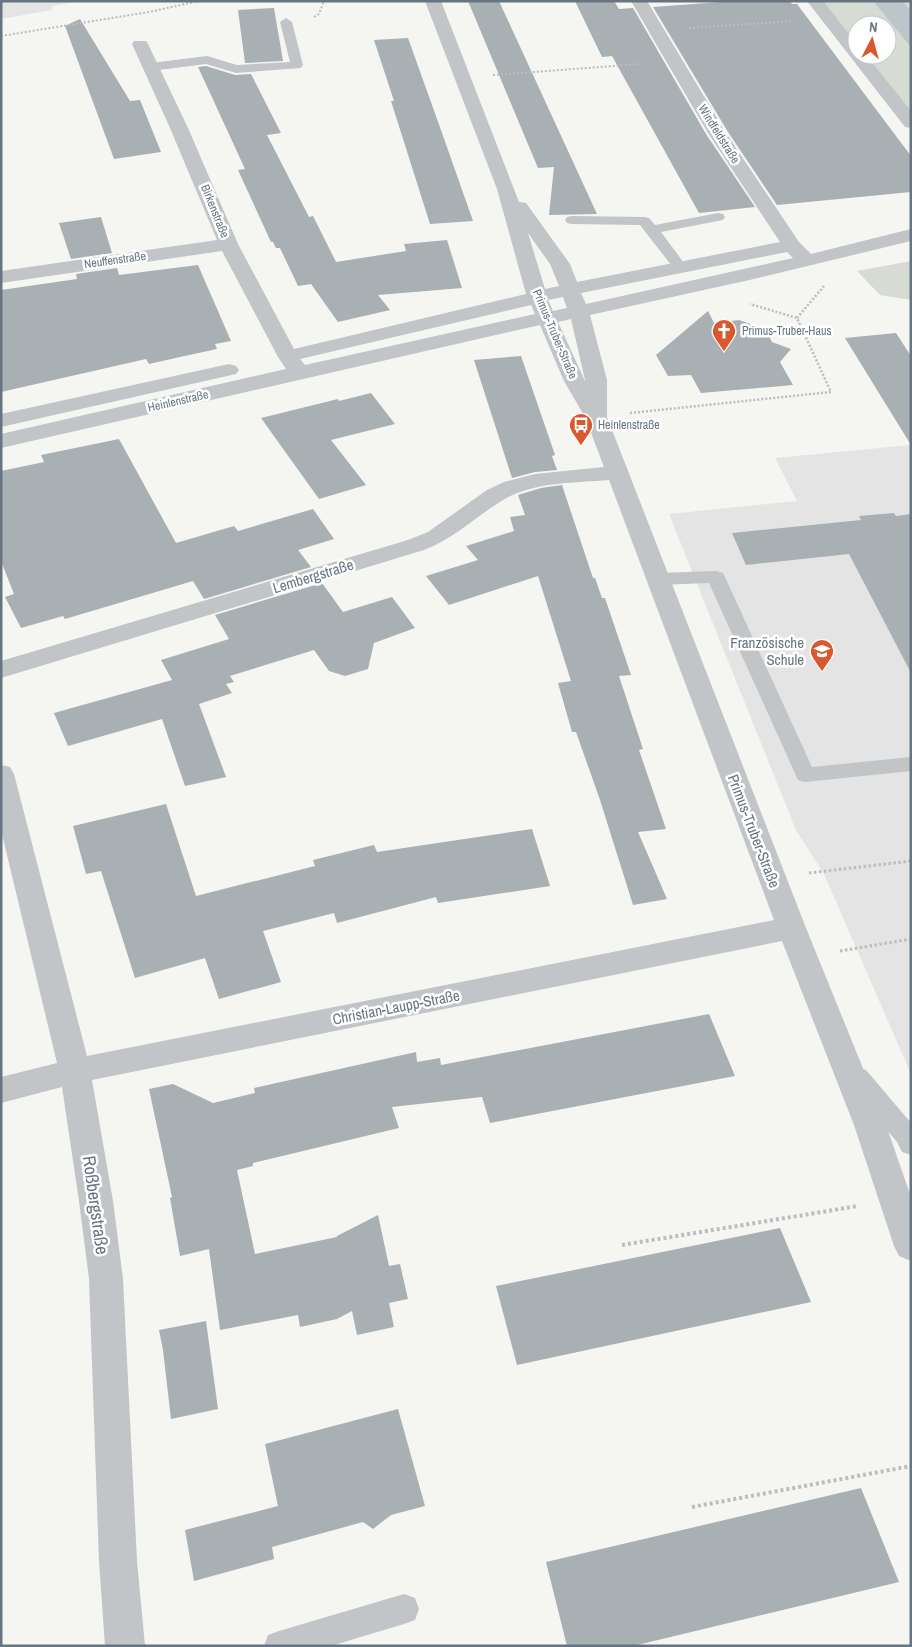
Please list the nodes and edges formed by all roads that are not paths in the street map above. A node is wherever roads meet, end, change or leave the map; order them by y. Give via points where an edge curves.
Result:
1 (432, 1) edge
2 (639, 1) edge
3 (815, 1) edge
4 (286, 22) dead end
5 (140, 44) dead end
6 (151, 67) junction
7 (911, 123) edge
8 (506, 189) junction
9 (718, 217) dead end
10 (572, 220) dead end
11 (651, 230) junction
12 (911, 234) edge
13 (228, 244) junction
14 (792, 246) junction
15 (807, 260) junction
16 (680, 267) junction
17 (1, 276) edge
18 (569, 288) junction
19 (537, 297) junction
20 (579, 312) junction
21 (546, 319) junction
22 (294, 365) junction
23 (596, 417) junction
24 (1, 421) edge
25 (1, 441) edge
26 (617, 472) junction
27 (658, 579) junction
28 (1, 670) edge
29 (911, 764) edge
30 (1, 774) edge
31 (791, 928) junction
32 (845, 1064) junction
33 (75, 1071) junction
34 (1, 1090) edge
35 (911, 1145) edge
36 (911, 1246) edge
37 (404, 1609) dead end
38 (125, 1646) edge
39 (278, 1646) edge

1 - 8 street, Primus-Truber-Straße
2 - 14 street, Windfeldstraße via 717,133
3 - 7 street
4 - 6 lane via 297,65 236,69 207,60
5 - 6 street, Birkenstraße
6 - 13 street, Birkenstraße
8 - 18 street, Primus-Truber-Straße via 560,264
8 - 19 street, Primus-Truber-Straße
9 - 11 lane
10 - 11 lane via 644,221
11 - 16 lane
12 - 14 street, Heinlenstraße
12 - 15 street, Heinlenstraße
13 - 17 street, Neuffenstraße
13 - 22 street, Birkenstraße
14 - 15 street, Windfeldstraße
14 - 16 street, Heinlenstraße
15 - 20 street, Heinlenstraße
16 - 18 street, Heinlenstraße
18 - 19 street, Heinlenstraße
18 - 20 street, Primus-Truber-Straße
19 - 21 street, Primus-Truber-Straße
19 - 22 street, Heinlenstraße
20 - 21 street, Heinlenstraße
20 - 23 street, Primus-Truber-Straße via 596,380
21 - 22 street, Heinlenstraße
21 - 23 street, Primus-Truber-Straße
22 - 24 street, Heinlenstraße
22 - 25 street, Heinlenstraße
23 - 26 street, Primus-Truber-Straße
26 - 27 street, Primus-Truber-Straße
26 - 28 street, Lembergstraße via 535,481 512,487 436,537 416,545
27 - 29 lane via 716,577 805,775
27 - 31 street, Primus-Truber-Straße
30 - 33 street, Roßbergstraße
31 - 32 street, Primus-Truber-Straße
31 - 33 street, Christian-Laupp-Straße
32 - 35 lane via 907,1136
32 - 36 street, Primus-Truber-Straße
33 - 34 street, Christian-Laupp-Straße
33 - 38 street, Roßbergstraße via 106,1279 118,1560
37 - 39 lane

